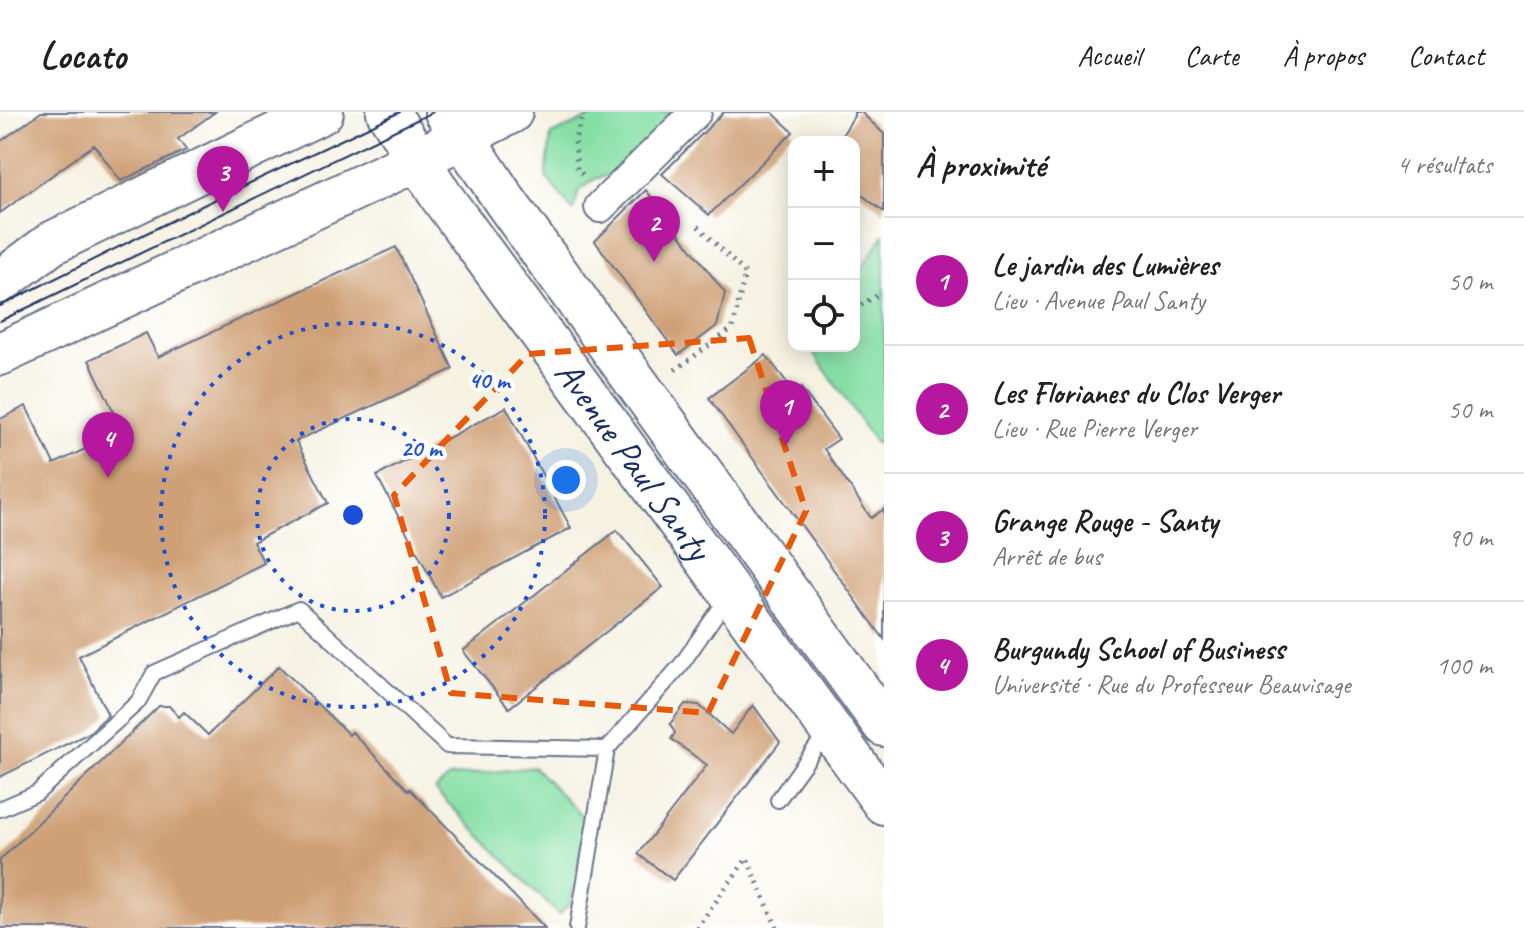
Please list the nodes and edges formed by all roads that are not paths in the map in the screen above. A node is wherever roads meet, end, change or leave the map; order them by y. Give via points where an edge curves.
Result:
1 (322, 112) edge
2 (388, 112) edge
3 (511, 112) edge
4 (696, 112) edge
5 (454, 125) edge
6 (419, 159) junction
7 (604, 203) road end
8 (0, 282) edge
9 (0, 354) edge
10 (661, 383) junction
11 (598, 411) junction
12 (731, 594) junction
13 (884, 725) edge
14 (829, 728) junction
15 (607, 749) junction
16 (778, 800) dead end
17 (884, 803) edge
18 (0, 809) edge
19 (577, 928) edge

1 - 8 main road via 52,243
2 - 6 main road, Avenue Paul Santy
3 - 5 main road
4 - 7 street
5 - 6 main road
5 - 10 main road, Avenue Paul Santy
6 - 9 main road
6 - 11 main road, Avenue Paul Santy
10 - 11 main road via 615,399
10 - 13 main road, Avenue Paul Santy
11 - 12 main road, Avenue Paul Santy
12 - 14 main road, Avenue Paul Santy
12 - 15 lane via 681,665
14 - 16 lane
14 - 17 main road, Avenue Paul Santy
15 - 18 lane via 447,746 299,609 154,673 138,702 37,793
15 - 19 lane

